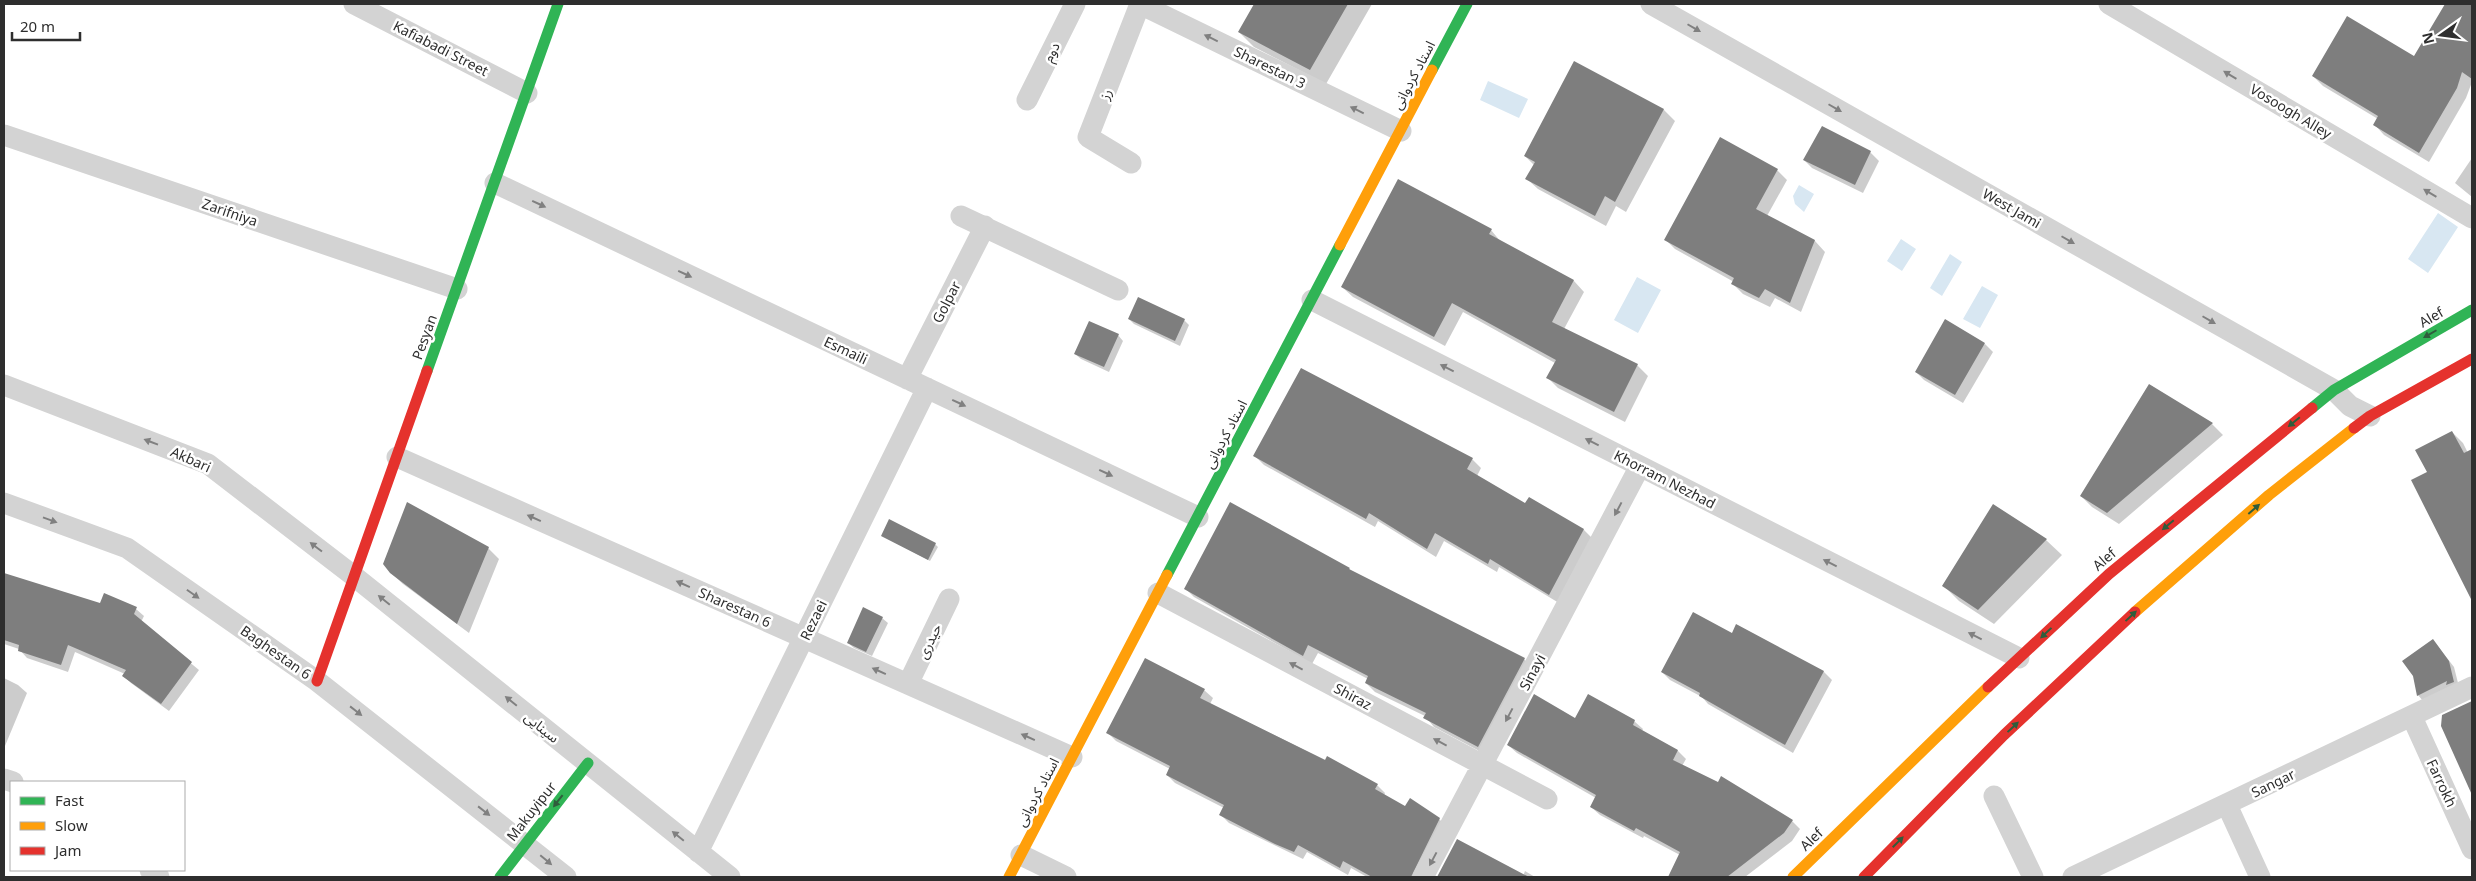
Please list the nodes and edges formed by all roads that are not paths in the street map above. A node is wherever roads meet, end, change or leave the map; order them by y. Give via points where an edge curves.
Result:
1 (354, 4) edge
2 (558, 4) edge
3 (1075, 4) edge
4 (1140, 4) edge
5 (1468, 4) edge
6 (1651, 4) edge
7 (2109, 4) edge
8 (527, 93) junction
9 (1027, 100) dead end
10 (1401, 131) junction
11 (4, 136) edge
12 (1131, 163) dead end
13 (495, 183) junction
14 (961, 216) dead end
15 (2472, 218) edge
16 (985, 226) junction
17 (457, 290) junction
18 (1118, 290) dead end
19 (1312, 300) junction
20 (2472, 310) edge
21 (2472, 359) edge
22 (907, 379) junction
23 (4, 385) edge
24 (927, 388) junction
25 (2334, 390) junction
26 (2370, 416) junction
27 (397, 457) junction
28 (1640, 466) junction
29 (4, 503) edge
30 (1198, 517) junction
31 (355, 577) junction
32 (1158, 593) junction
33 (949, 599) dead end
34 (804, 638) junction
35 (2018, 658) junction
36 (318, 680) junction
37 (908, 684) junction
38 (2472, 687) edge
39 (2412, 717) junction
40 (1072, 757) junction
41 (588, 763) junction
42 (1483, 765) junction
43 (1994, 796) dead end
44 (1547, 799) dead end
45 (2227, 805) junction
46 (525, 842) junction
47 (2472, 850) edge
48 (698, 852) junction
49 (1021, 855) junction
50 (500, 877) edge
51 (566, 877) edge
52 (730, 877) edge
53 (1009, 877) edge
54 (1066, 877) edge
55 (1423, 877) edge
56 (1793, 877) edge
57 (1864, 877) edge
58 (2033, 877) edge
59 (2073, 877) edge
60 (2260, 877) edge

1 - 8 street, Kafiabadi Street
2 - 8 street, Pesyan
3 - 9 street, دوم
10 -> 4 street, Sharestan 3
4 - 12 street, رز via 1088,137
5 - 10 street, استاد کردوانی
6 -> 25 street, West Jami
15 -> 7 street, Vosoogh Alley
8 - 13 street, Pesyan
10 - 19 street, استاد کردوانی
11 - 17 street, Zarifniya
13 - 17 street, Pesyan
13 -> 22 street, Esmaili
14 - 16 street
16 - 18 street
16 - 22 street, Golpar
17 - 27 street, Pesyan
28 -> 19 street, Khorram Nezhad
19 - 30 street, استاد کردوانی
20 -> 25 street, Alef
21 - 26 street
22 - 24 street, Esmaili
31 -> 23 street, Akbari via 208,464
24 -> 30 street, Esmaili
24 - 34 street, Rezaei
25 - 26 street, West Jami via 2350,406
25 -> 35 street, Alef via 2108,574
57 -> 26 street via 2004,735 2139,609 2269,496
27 - 31 street, Pesyan
34 -> 27 street, Sharestan 6
35 -> 28 street, Khorram Nezhad
28 -> 42 street, Sinayi
29 -> 36 street, Baghestan 6 via 126,548
30 - 32 street, استاد کردوانی
31 - 36 street, Pesyan
41 -> 31 street, سینایی
32 - 40 street, استاد کردوانی
42 -> 32 street, Shiraz
33 - 37 street, حیدری
37 -> 34 street, Sharestan 6
34 - 48 street, Rezaei
35 - 56 street, Alef
36 -> 46 street, Baghestan 6
40 -> 37 street, Sharestan 6
38 - 39 street, Sangar
39 - 45 street, Sangar
39 - 47 street, Farrokh
40 - 49 street, استاد کردوانی
41 -> 46 street, Makuyipur
48 -> 41 street, سینایی
42 - 44 street, Shiraz
42 -> 55 street, Sinayi
43 - 58 street
45 - 59 street, Sangar
45 - 60 street
46 - 50 street, Makuyipur
46 -> 51 street, Baghestan 6
48 - 52 street, سینایی
49 - 53 street, استاد کردوانی
49 - 54 street

